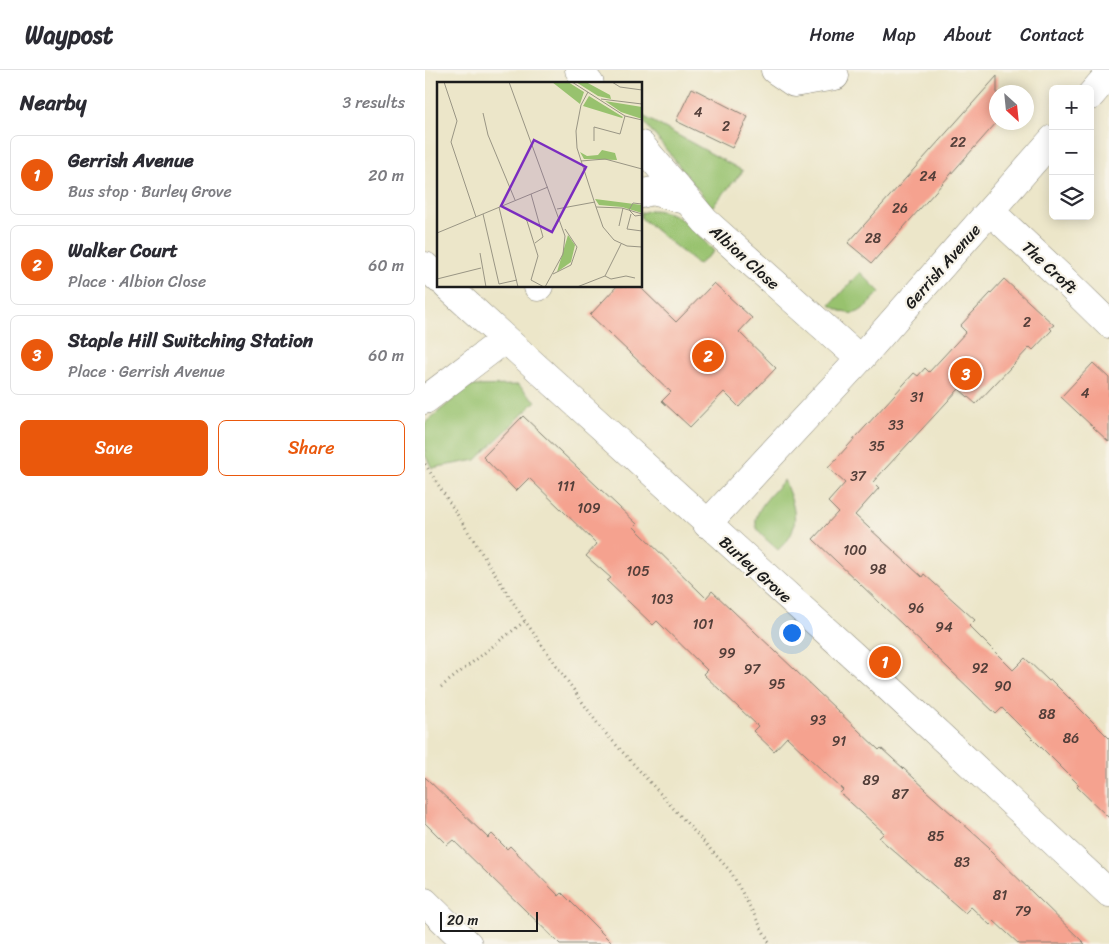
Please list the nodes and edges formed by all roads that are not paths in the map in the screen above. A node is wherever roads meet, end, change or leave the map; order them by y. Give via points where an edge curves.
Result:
1 (579, 70) edge
2 (775, 70) edge
3 (1109, 74) edge
4 (835, 76) dead end
5 (588, 82) edge
6 (1094, 91) edge
7 (1049, 144) edge
8 (643, 147) edge
9 (643, 193) edge
10 (688, 201) junction
11 (990, 211) junction
12 (425, 266) edge
13 (437, 277) edge
14 (449, 288) edge
15 (1109, 324) edge
16 (504, 340) junction
17 (860, 359) junction
18 (425, 400) edge
19 (707, 524) junction
20 (1109, 893) edge
21 (425, 902) edge
22 (467, 944) edge

1 - 5 street
2 - 4 street via 794,83
3 - 6 street
7 - 11 street, Gerrish Avenue
8 - 10 street, Albion Close
9 - 10 street via 652,191
10 - 17 street, Albion Close via 705,221
11 - 15 street, The Croft
11 - 17 street, Gerrish Avenue
12 - 13 street
14 - 16 street, Burley Grove
16 - 18 street
16 - 19 street, Burley Grove
17 - 19 street, Gerrish Avenue
19 - 20 street, Burley Grove
21 - 22 street

